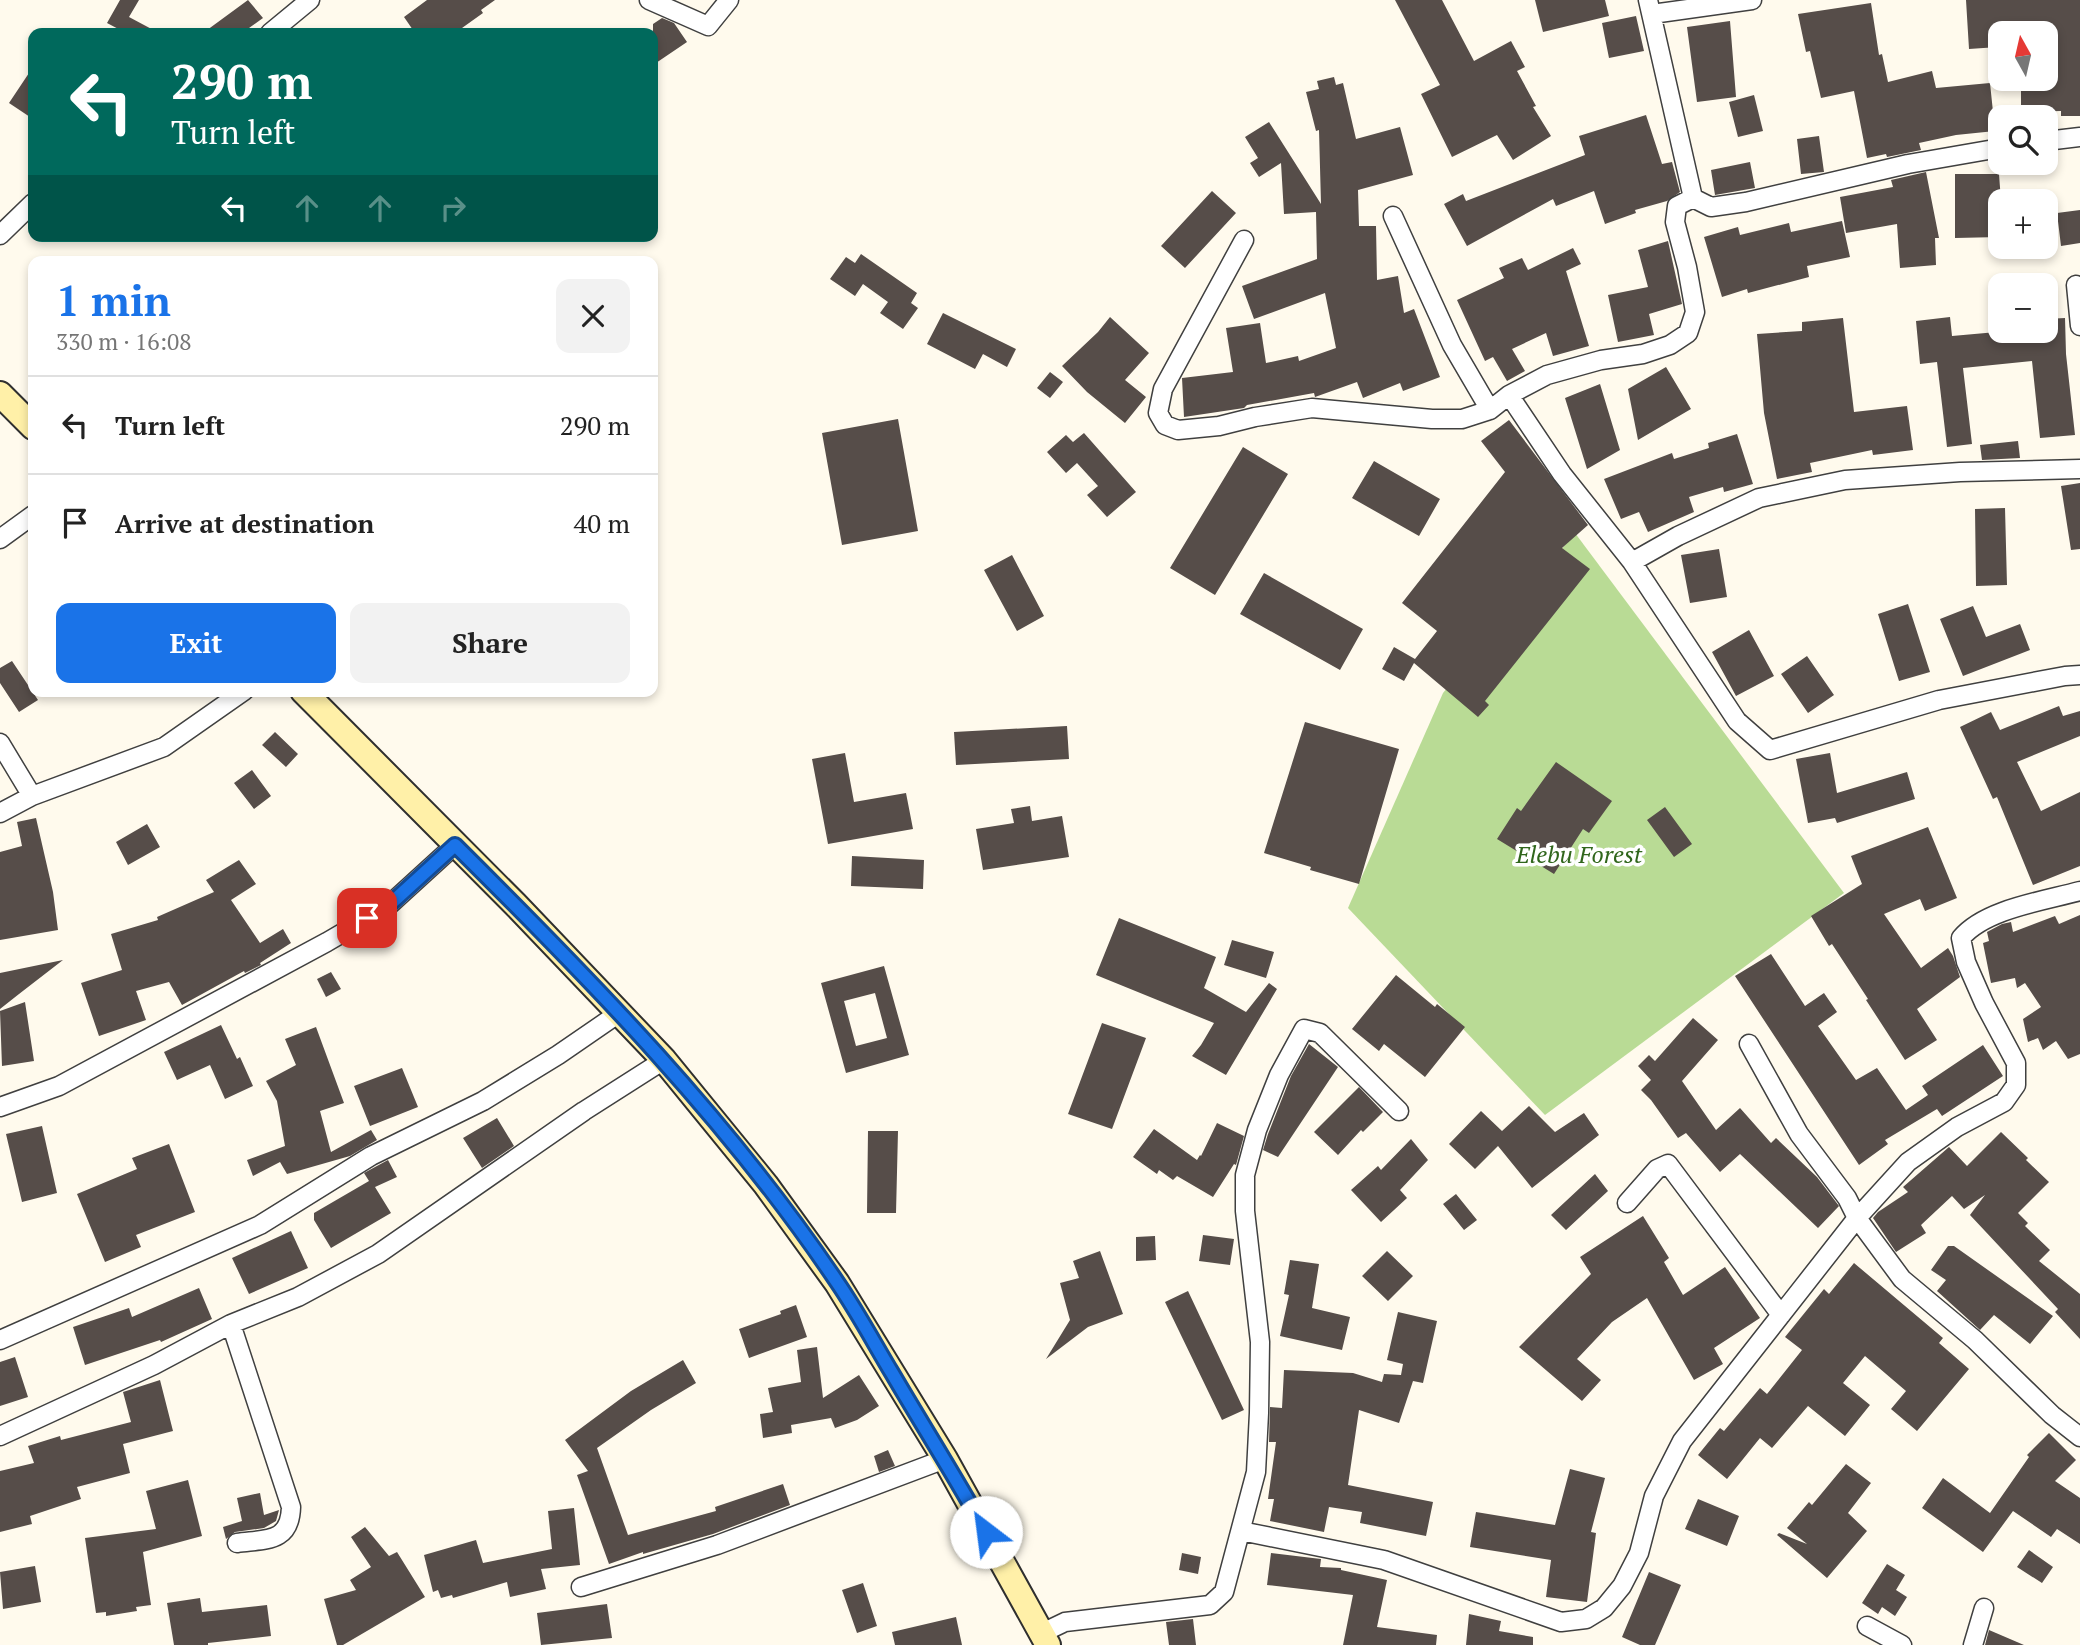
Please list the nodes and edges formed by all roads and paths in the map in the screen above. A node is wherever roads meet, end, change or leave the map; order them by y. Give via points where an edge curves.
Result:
1 (310, 0) edge
2 (649, 0) edge
3 (729, 0) edge
4 (1752, 0) edge
5 (1650, 7) edge
6 (276, 28) edge
7 (2080, 138) edge
8 (2058, 140) edge
9 (1988, 150) edge
10 (1693, 198) junction
11 (28, 208) edge
12 (1393, 216) dead end
13 (0, 235) edge
14 (1244, 240) dead end
15 (2076, 285) dead end
16 (2080, 326) edge
17 (0, 394) edge
18 (1509, 395) junction
19 (1490, 410) junction
20 (28, 422) edge
21 (2080, 469) edge
22 (28, 519) edge
23 (0, 539) edge
24 (1632, 562) junction
25 (2080, 675) edge
26 (235, 697) edge
27 (309, 697) edge
28 (0, 743) edge
29 (32, 796) junction
30 (0, 813) edge
31 (455, 845) junction
32 (2080, 891) edge
33 (619, 1013) junction
34 (1749, 1044) dead end
35 (664, 1060) junction
36 (1, 1105) edge
37 (1399, 1111) dead end
38 (1628, 1203) dead end
39 (1857, 1218) junction
40 (1781, 1315) junction
41 (231, 1324) junction
42 (0, 1340) edge
43 (0, 1436) edge
44 (2080, 1437) edge
45 (945, 1459) junction
46 (1241, 1531) junction
47 (237, 1543) dead end
48 (581, 1587) dead end
49 (1984, 1608) dead end
50 (1867, 1626) dead end
51 (1045, 1639) edge
52 (1902, 1645) edge
53 (1973, 1645) edge

1 - 6 street
2 - 3 street via 708,26
4 - 5 street
5 - 10 street
7 - 8 street
9 - 10 street via 1908,163 1746,202 1711,207
10 - 18 street via 1677,206 1675,222 1695,312 1688,333 1643,354 1547,375
11 - 13 street
12 - 19 street via 1452,345
14 - 19 street via 1163,389 1158,413 1165,425 1178,430 1219,426 1312,408 1432,419 1462,419
15 - 16 street
17 - 20 main road
18 - 19 street
18 - 24 street via 1562,474
21 - 24 street via 1845,480 1759,498
22 - 23 street
24 - 25 street via 1737,721 1770,750 1939,700
26 - 29 street via 164,747
27 - 31 main road
28 - 29 street
29 - 30 street
31 - 33 main road
31 - 36 street via 387,907 339,935 59,1086
32 - 39 street via 2003,912 1970,926 1961,938 1984,1003 2016,1063 2016,1085 2004,1102 1957,1127 1908,1162
33 - 35 main road
33 - 42 street via 483,1101 371,1156 260,1225
34 - 39 street via 1799,1134
35 - 41 street via 378,1254 298,1297
35 - 45 main road via 766,1185 838,1283
37 - 46 street via 1320,1032 1304,1029 1257,1130 1245,1175 1245,1211 1260,1342 1259,1413 1256,1472
38 - 40 street via 1657,1169 1668,1164
39 - 40 street
39 - 44 street via 1902,1279
40 - 46 street via 1682,1441 1654,1496 1639,1553 1622,1586 1604,1608 1586,1619 1561,1622 1384,1560
41 - 43 street
41 - 47 street via 291,1507 291,1523 285,1531
45 - 48 street via 717,1545
45 - 51 main road
46 - 51 street via 1224,1592 1210,1605 1065,1622
49 - 53 street
50 - 52 street

